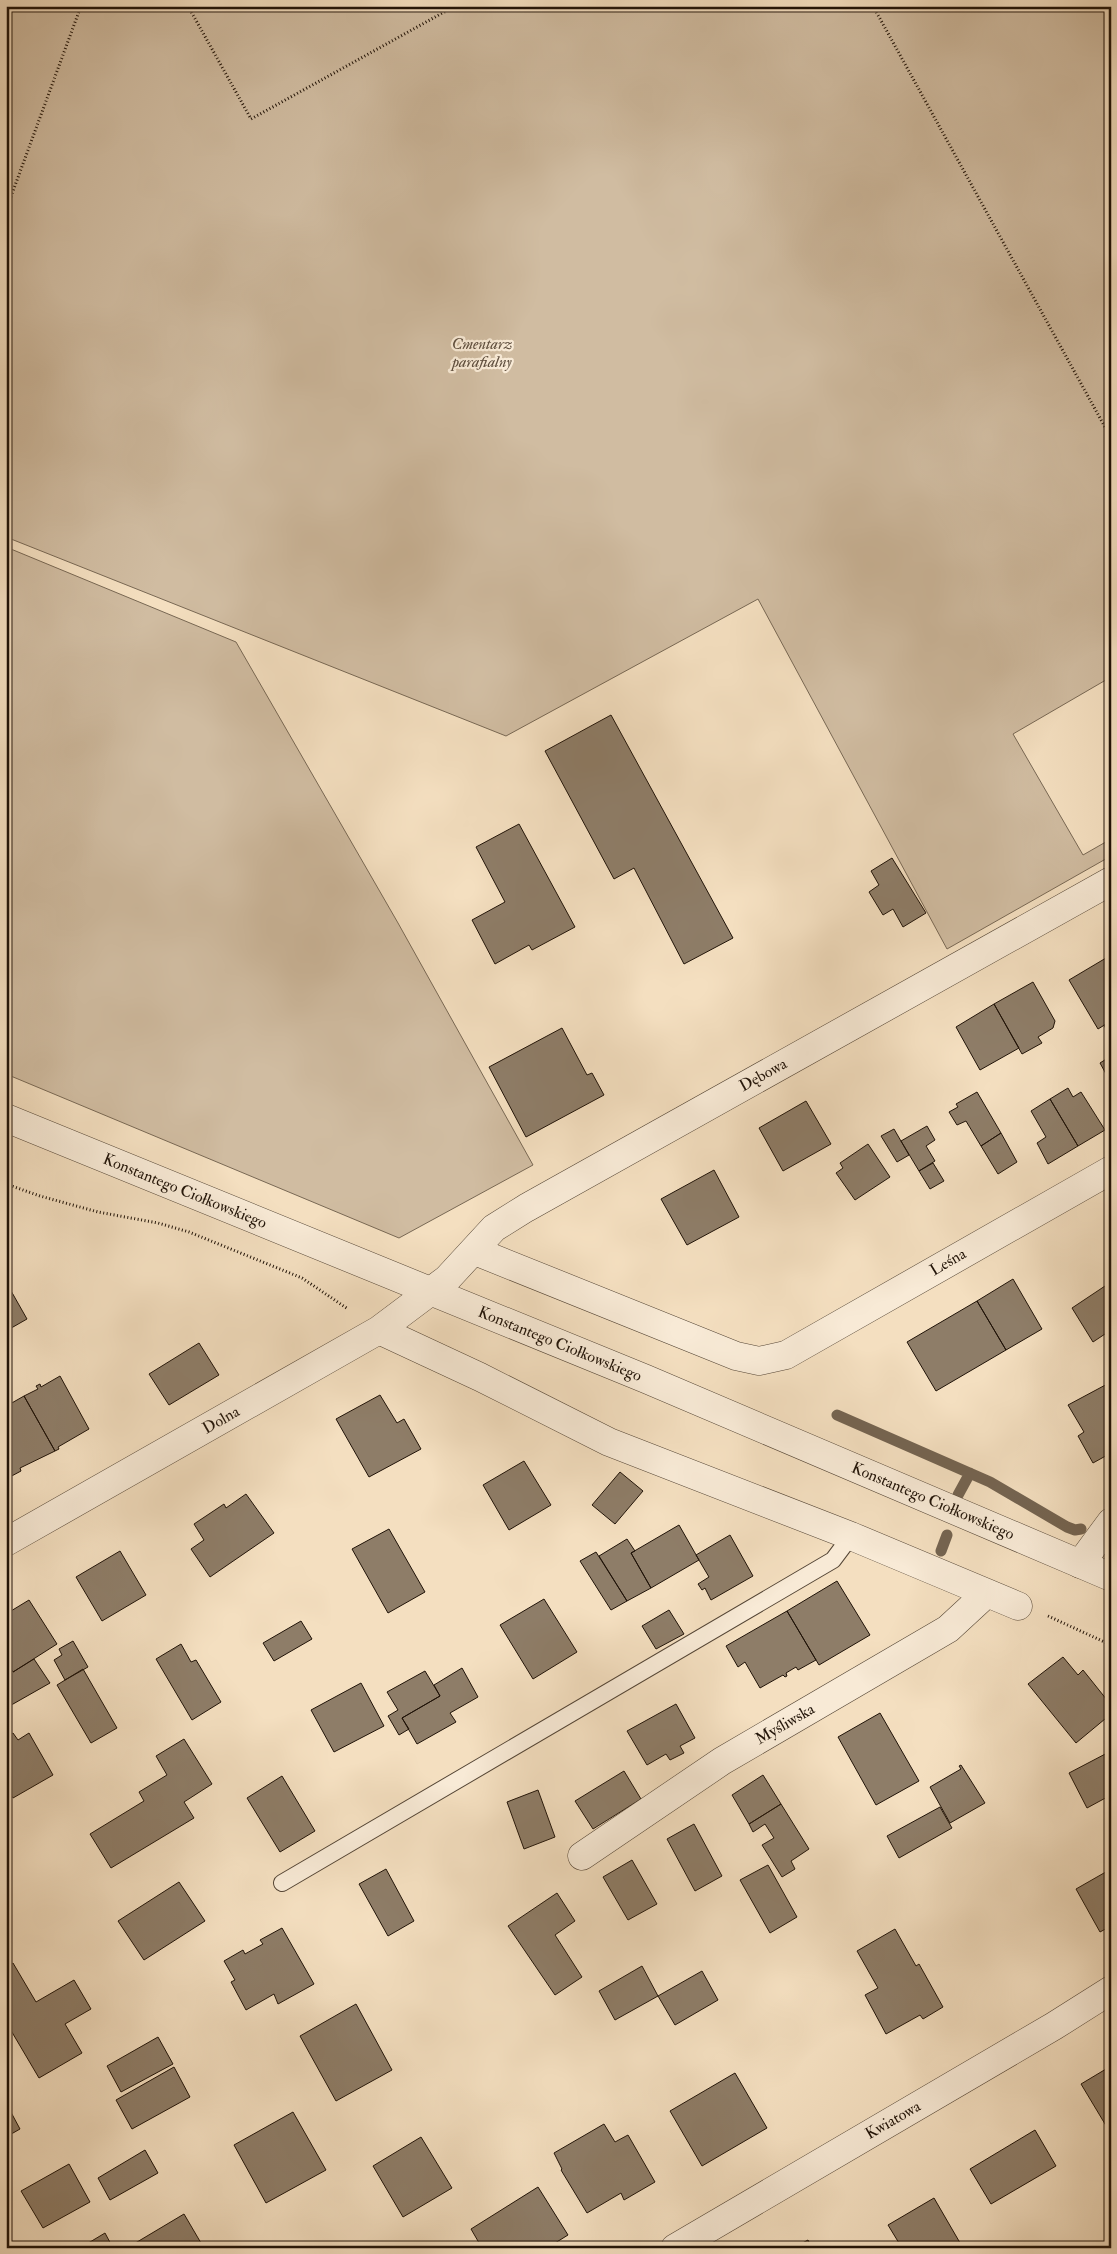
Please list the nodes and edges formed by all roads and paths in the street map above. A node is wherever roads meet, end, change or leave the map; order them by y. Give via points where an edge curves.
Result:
1 (81, 6) edge
2 (188, 6) edge
3 (455, 6) edge
4 (873, 6) edge
5 (6, 210) edge
6 (1111, 438) edge
7 (1111, 881) edge
8 (6, 1118) edge
9 (1111, 1170) edge
10 (6, 1184) edge
11 (475, 1251) junction
12 (432, 1292) junction
13 (379, 1330) junction
14 (1111, 1522) edge
15 (851, 1536) junction
16 (6, 1542) edge
17 (1080, 1564) junction
18 (1111, 1578) edge
19 (988, 1593) junction
20 (1018, 1606) joint
21 (1111, 1645) edge
22 (582, 1856) dead end
23 (282, 1883) dead end
24 (1111, 1990) edge
25 (675, 2248) edge

1 - 5 path
2 - 3 path via 251,119
4 - 6 path
7 - 11 street, Dębowa via 526,1208 494,1228
8 - 12 street, Konstantego Ciołkowskiego
9 - 11 street, Leśna via 786,1355 759,1361 736,1356
10 - 13 path via 98,1212 189,1232 302,1278
11 - 12 street, Dębowa
12 - 13 street, Dolna
12 - 17 street, Konstantego Ciołkowskiego via 646,1379
13 - 15 street via 608,1442
13 - 16 street, Dolna
14 - 17 street
15 - 19 street
15 - 23 lane via 833,1560
17 - 18 street, Konstantego Ciołkowskiego
19 - 20 street
19 - 22 street, Myśliwska via 948,1628 722,1762
20 - 21 path via 1035,1610
24 - 25 street, Kwiatowa

